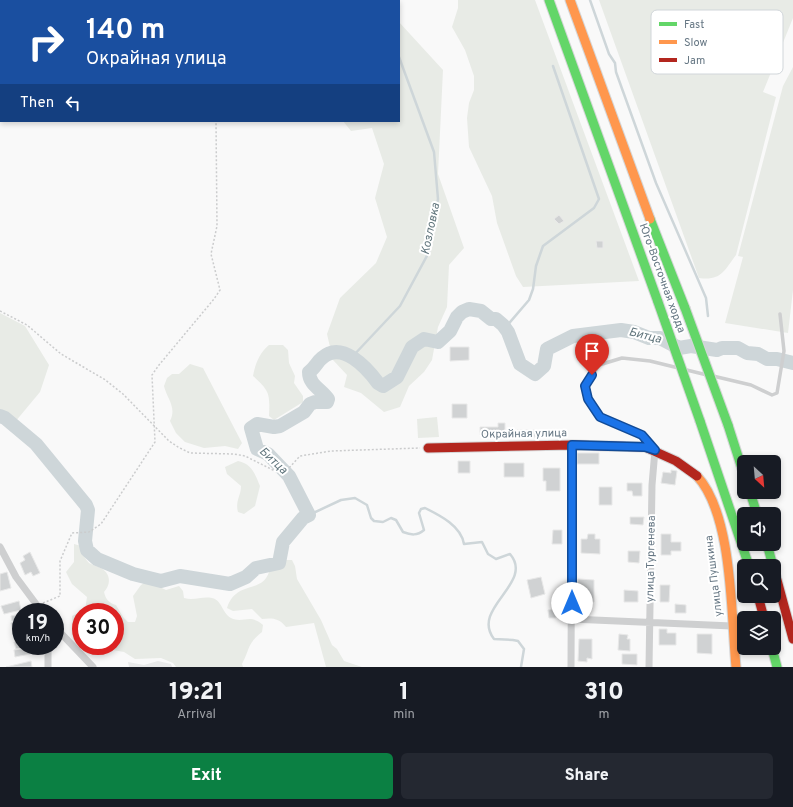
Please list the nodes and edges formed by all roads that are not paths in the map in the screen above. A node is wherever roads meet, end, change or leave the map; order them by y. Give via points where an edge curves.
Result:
1 (549, 0) edge
2 (570, 0) edge
3 (780, 314) dead end
4 (572, 445) junction
5 (428, 448) road end
6 (655, 450) junction
7 (738, 455) edge
8 (688, 468) joint
9 (0, 548) edge
10 (747, 559) edge
11 (781, 594) edge
12 (36, 603) edge
13 (572, 619) junction
14 (650, 622) junction
15 (732, 626) junction
16 (64, 636) edge
17 (793, 638) edge
18 (48, 655) edge
19 (774, 655) edge
20 (48, 667) edge
21 (93, 667) edge
22 (571, 667) edge
23 (649, 667) edge
24 (736, 667) edge
25 (777, 667) edge

1 - 10 main road, Юго-Восточная хорда, bridge via 658,302
2 - 7 main road, Юго-Восточная хорда, bridge
3 - 6 lane via 784,351 777,393 772,395 751,386 650,361 622,358 599,365 585,386 588,399 600,417 642,435
4 - 5 main road, Окрайная улица
4 - 6 main road, Окрайная улица via 645,447
4 - 13 street
6 - 8 main road, Окрайная улица
6 - 14 street, улица Тургенева
8 - 15 main road, улица Пушкина via 709,494 720,525 725,550
9 - 12 street via 16,577
11 - 17 main road
13 - 14 street
13 - 22 street
14 - 15 street
14 - 23 street, улица Тургенева
15 - 24 main road, улица Пушкина
16 - 21 street
18 - 20 street
19 - 25 main road

